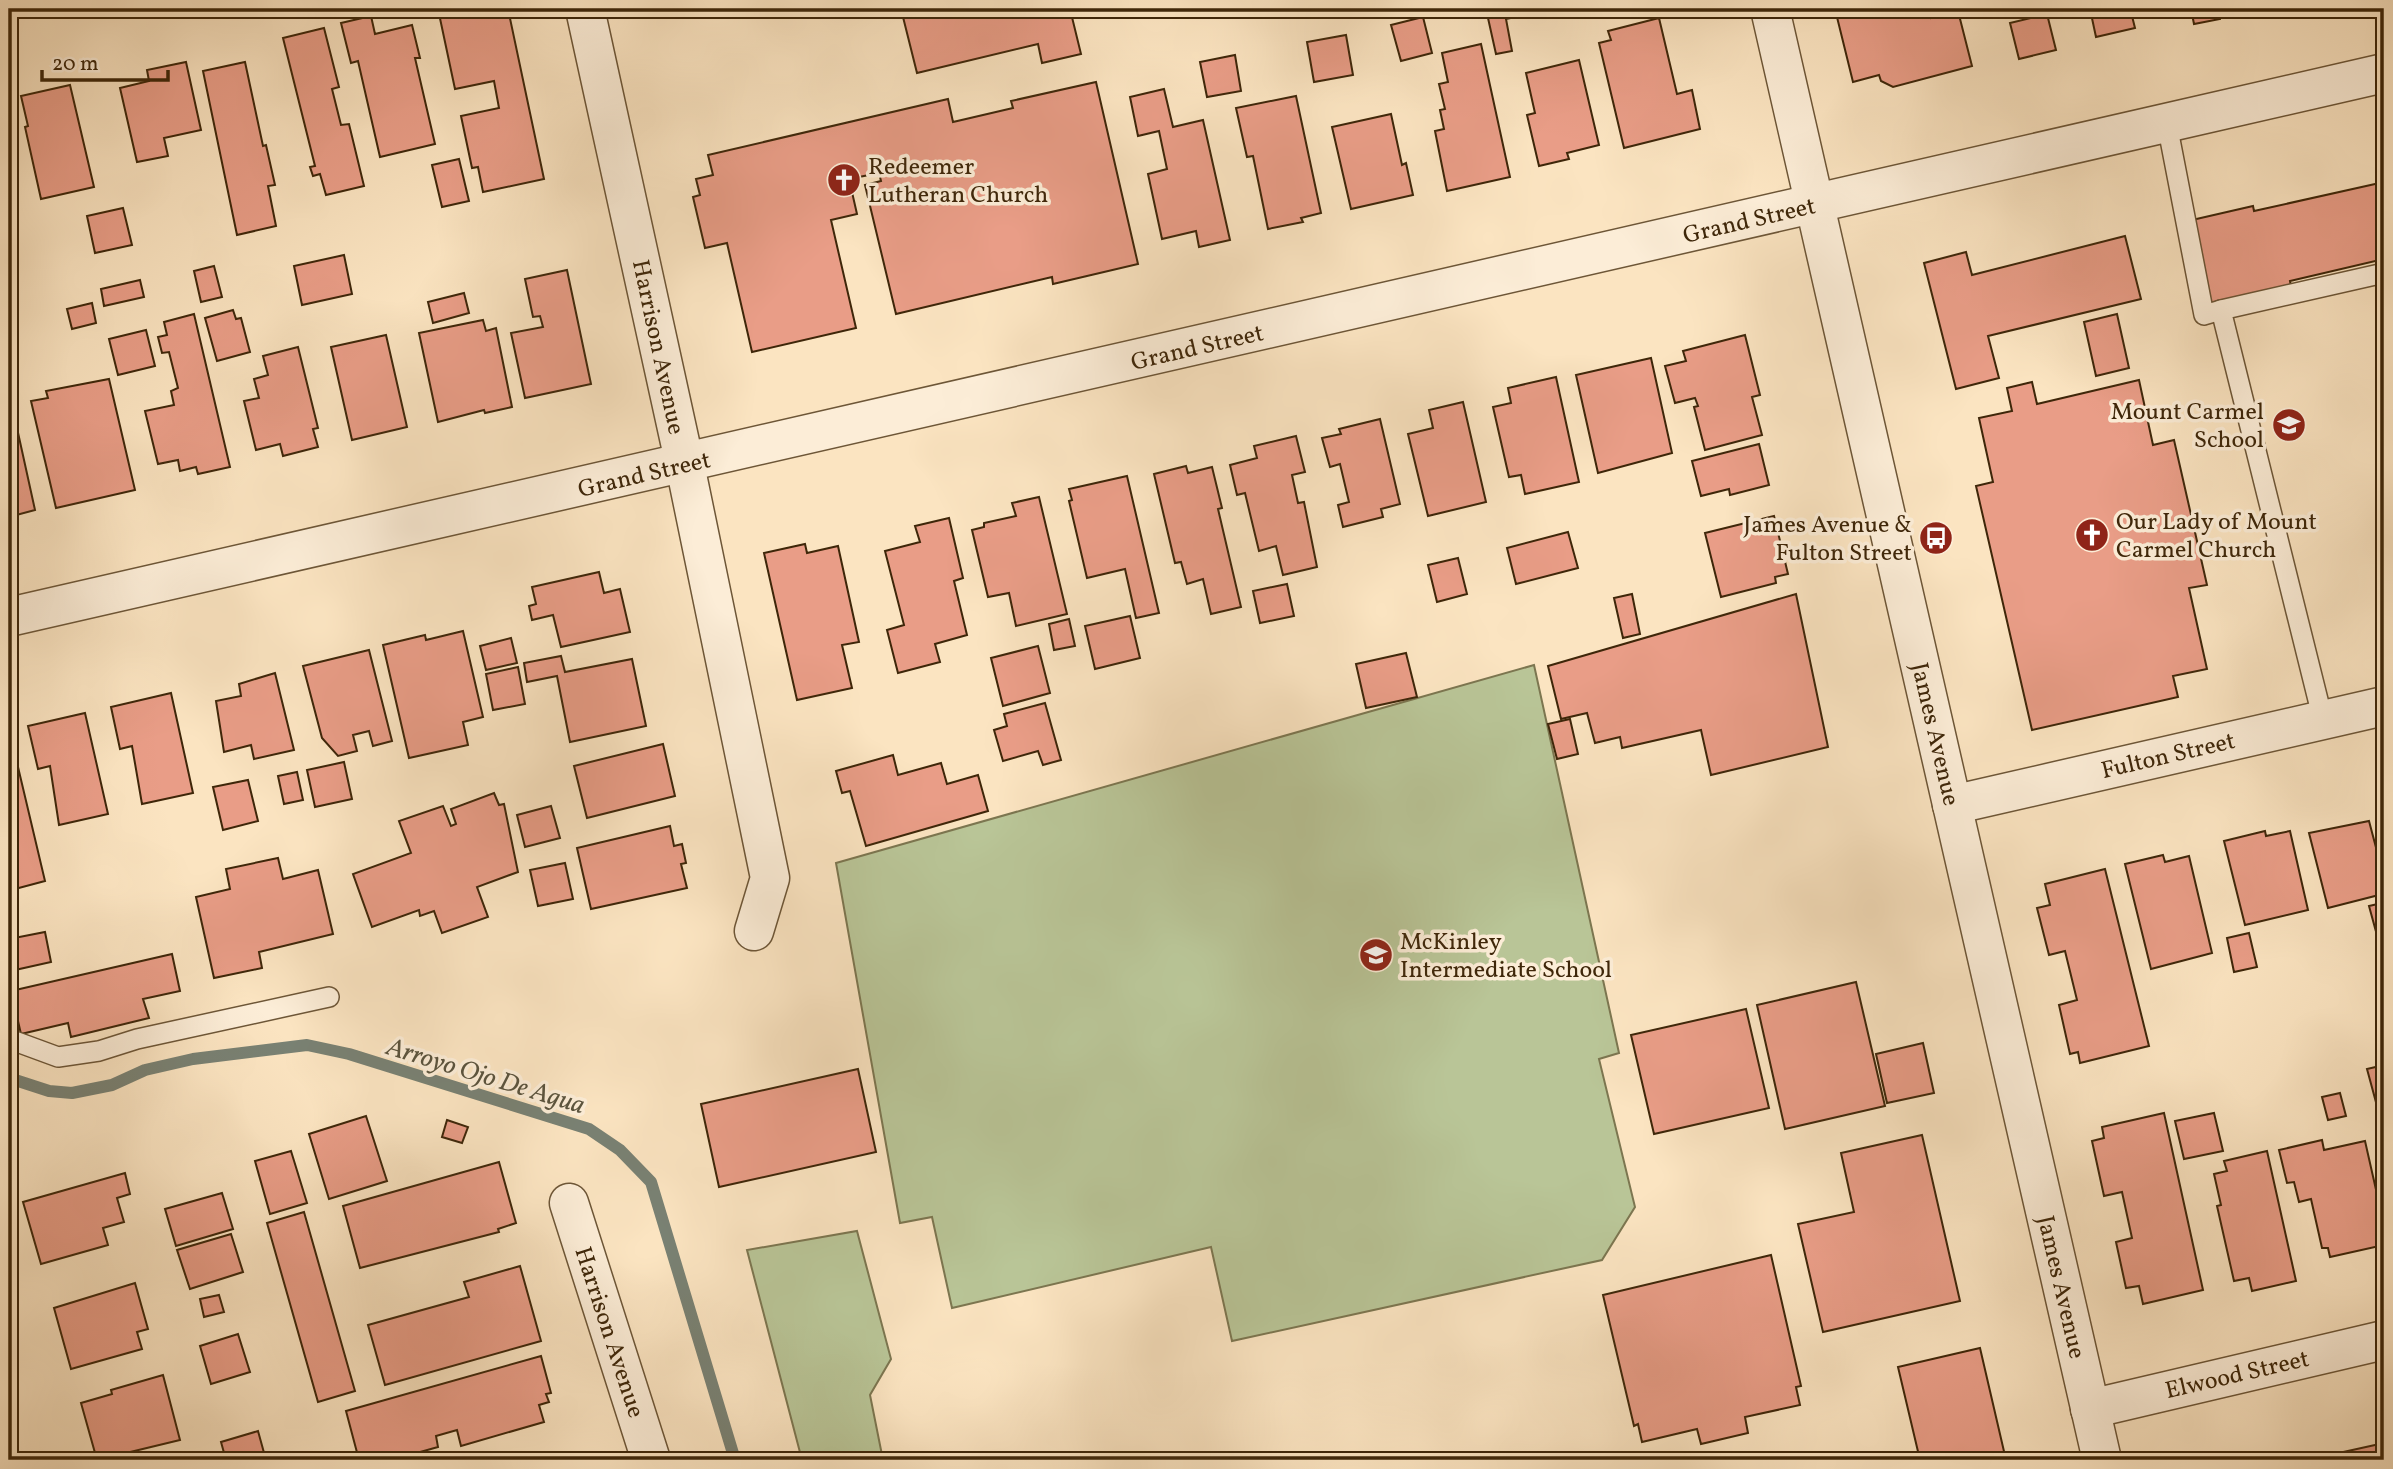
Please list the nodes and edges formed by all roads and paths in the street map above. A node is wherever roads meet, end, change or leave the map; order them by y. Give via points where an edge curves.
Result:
1 (585, 9) edge
2 (1770, 9) edge
3 (2384, 74) edge
4 (2167, 124) junction
5 (1815, 204) junction
6 (2384, 273) edge
7 (2221, 310) junction
8 (685, 465) junction
9 (9, 617) edge
10 (2384, 706) edge
11 (2323, 720) junction
12 (1952, 805) junction
13 (754, 931) dead end
14 (329, 997) dead end
15 (9, 1039) edge
16 (569, 1203) dead end
17 (2384, 1340) edge
18 (2090, 1409) junction
19 (651, 1460) edge
20 (2102, 1460) edge

1 - 8 street, Harrison Avenue
2 - 5 street, James Avenue
3 - 4 street, Grand Street
4 - 5 street, Grand Street
4 - 7 lane via 2204,315
5 - 8 street, Grand Street
5 - 12 street, James Avenue
6 - 7 lane
7 - 11 lane
8 - 9 street, Grand Street
8 - 13 street, Harrison Avenue via 769,878
10 - 11 street, Fulton Street
11 - 12 street, Fulton Street
12 - 18 street, James Avenue
14 - 15 lane via 58,1057
16 - 19 street, Harrison Avenue
17 - 18 street, Elwood Street
18 - 20 street, James Avenue

